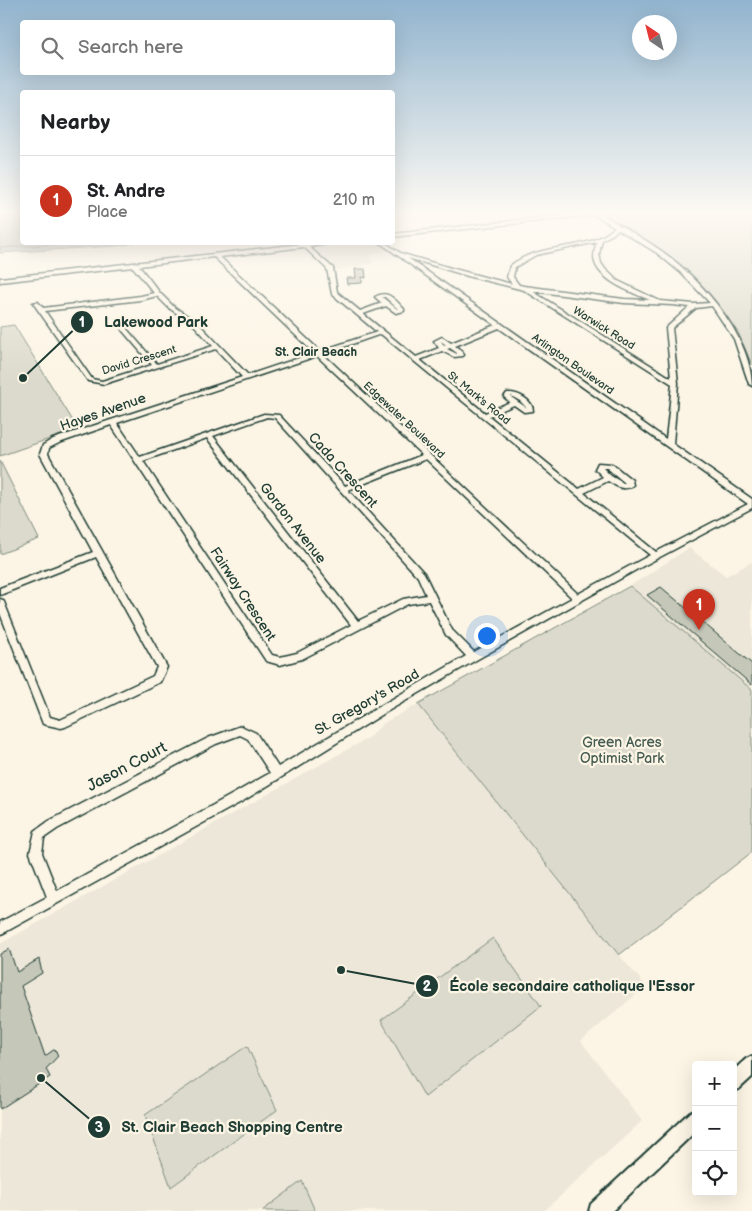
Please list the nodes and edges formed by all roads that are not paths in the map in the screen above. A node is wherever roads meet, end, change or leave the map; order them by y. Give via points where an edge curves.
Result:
1 (103, 269) edge
2 (138, 269) edge
3 (229, 269) edge
4 (330, 269) edge
5 (417, 269) edge
6 (449, 269) edge
7 (512, 269) edge
8 (603, 269) edge
9 (679, 269) edge
10 (0, 280) edge
11 (517, 286) junction
12 (524, 288) junction
13 (158, 294) junction
14 (36, 303) dead end
15 (660, 303) junction
16 (386, 304) dead end
17 (714, 304) junction
18 (694, 306) junction
19 (42, 310) junction
20 (360, 312) junction
21 (499, 326) junction
22 (124, 329) dead end
23 (382, 332) junction
24 (451, 344) junction
25 (217, 347) junction
26 (443, 348) junction
27 (317, 354) junction
28 (417, 359) junction
29 (156, 366) junction
30 (246, 378) junction
31 (675, 383) junction
32 (752, 384) edge
33 (513, 403) dead end
34 (485, 415) junction
35 (113, 422) junction
36 (209, 436) junction
37 (669, 445) junction
38 (426, 456) junction
39 (139, 460) junction
40 (608, 478) dead end
41 (344, 490) junction
42 (578, 492) junction
43 (752, 504) edge
44 (98, 552) junction
45 (656, 556) junction
46 (0, 592) edge
47 (432, 596) junction
48 (578, 599) junction
49 (0, 602) edge
50 (357, 626) junction
51 (473, 657) junction
52 (276, 773) junction
53 (54, 899) junction
54 (0, 929) edge
55 (752, 1065) edge
56 (737, 1079) edge
57 (692, 1122) edge
58 (598, 1211) edge

1 - 10 street
2 - 13 street
3 - 27 street, Edgewater Boulevard
4 - 20 street, St. Mark's Road via 334,293
5 - 21 street, Arlington Boulevard
6 - 11 street
7 - 11 street via 510,278
8 - 15 street via 623,285
9 - 17 street
11 - 12 street
12 - 15 street
12 - 31 street, Warwick Road
13 - 19 street
13 - 25 street via 198,325
14 - 19 street, David Crescent
15 - 18 street
16 - 20 street
17 - 18 street
17 - 32 street via 737,339
18 - 31 street via 669,328
19 - 29 street, David Crescent via 93,382 102,383
20 - 23 street, St. Mark's Road
21 - 24 street
21 - 37 street, Arlington Boulevard
22 - 29 street
23 - 27 street, Hayes Avenue
23 - 28 street, St. Mark's Road
24 - 26 street
24 - 26 street via 437,340
24 - 26 street via 461,356 453,356
25 - 29 street, David Crescent
25 - 30 street
26 - 28 street
27 - 30 street, Hayes Avenue
27 - 38 street, Edgewater Boulevard
28 - 34 street, St. Mark's Road
30 - 35 street, Hayes Avenue
31 - 37 street
33 - 34 street
34 - 42 street, St. Mark's Road
35 - 39 street, Fairway Crescent
35 - 44 street, Hayes Avenue via 56,441 44,450
36 - 39 street, Cada Crescent
36 - 41 street, Cada Crescent via 266,415 277,416
36 - 50 street, Gordon Avenue
37 - 43 street, Arlington Boulevard
38 - 41 street
38 - 48 street, Edgewater Boulevard
39 - 50 street, Fairway Crescent via 269,658 280,662 299,656
40 - 42 street
41 - 47 street, Cada Crescent via 421,575
42 - 45 street, St. Mark's Road
43 - 45 street, St. Gregory's Road
44 - 46 street
44 - 49 street via 162,667 157,679 61,724 46,721
45 - 48 street, St. Gregory's Road
47 - 50 street, Fairway Crescent via 406,601
47 - 51 street, Cada Crescent via 449,632
48 - 51 street, St. Gregory's Road
51 - 52 street, St. Gregory's Road
52 - 53 street, St. Gregory's Road via 239,797
52 - 53 street, Jason Court via 252,736 241,730 212,741 53,825 39,835 36,853
53 - 54 street, St. Gregory's Road
55 - 56 main road
57 - 58 main road

